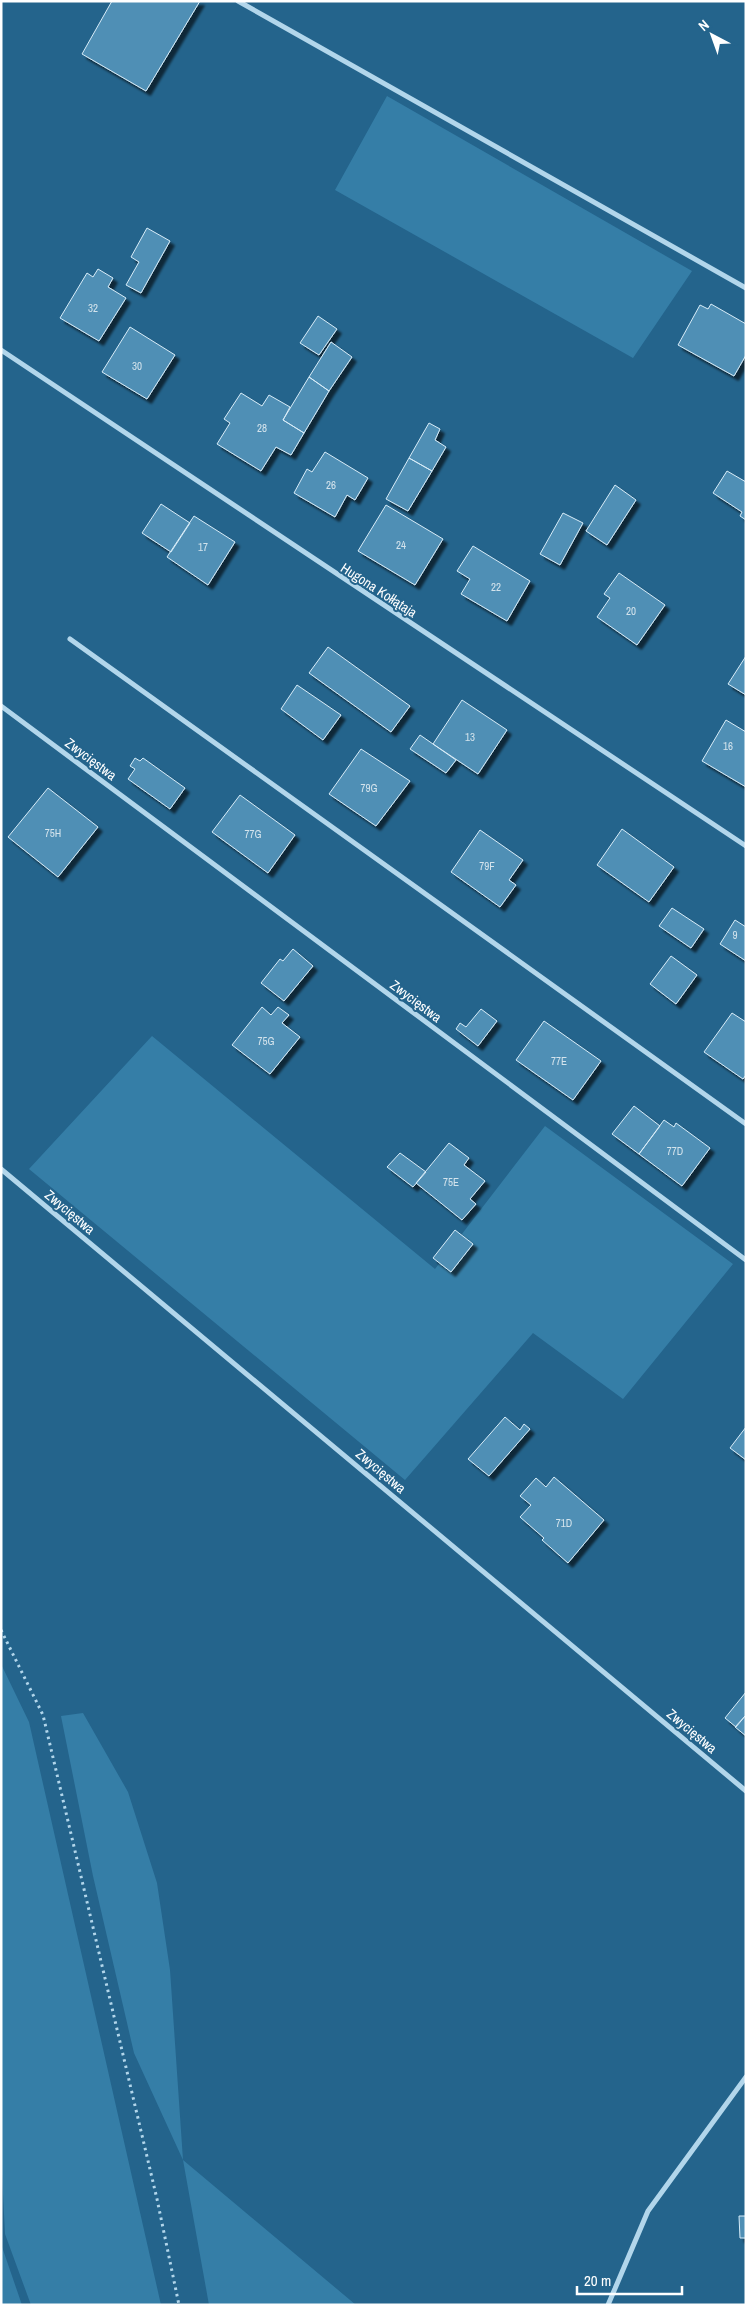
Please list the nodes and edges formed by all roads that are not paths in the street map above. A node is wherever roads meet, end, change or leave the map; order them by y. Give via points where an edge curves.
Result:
1 (238, 1) edge
2 (746, 288) edge
3 (1, 350) edge
4 (70, 639) dead end
5 (1, 706) edge
6 (746, 846) edge
7 (746, 1124) edge
8 (1, 1170) edge
9 (746, 1260) edge
10 (746, 1791) edge
11 (746, 2077) edge
12 (608, 2305) edge

1 - 2 street
3 - 6 street, Hugona Kołłątaja
4 - 7 street
5 - 9 street, Zwycięstwa
8 - 10 street, Zwycięstwa
11 - 12 street via 648,2211

